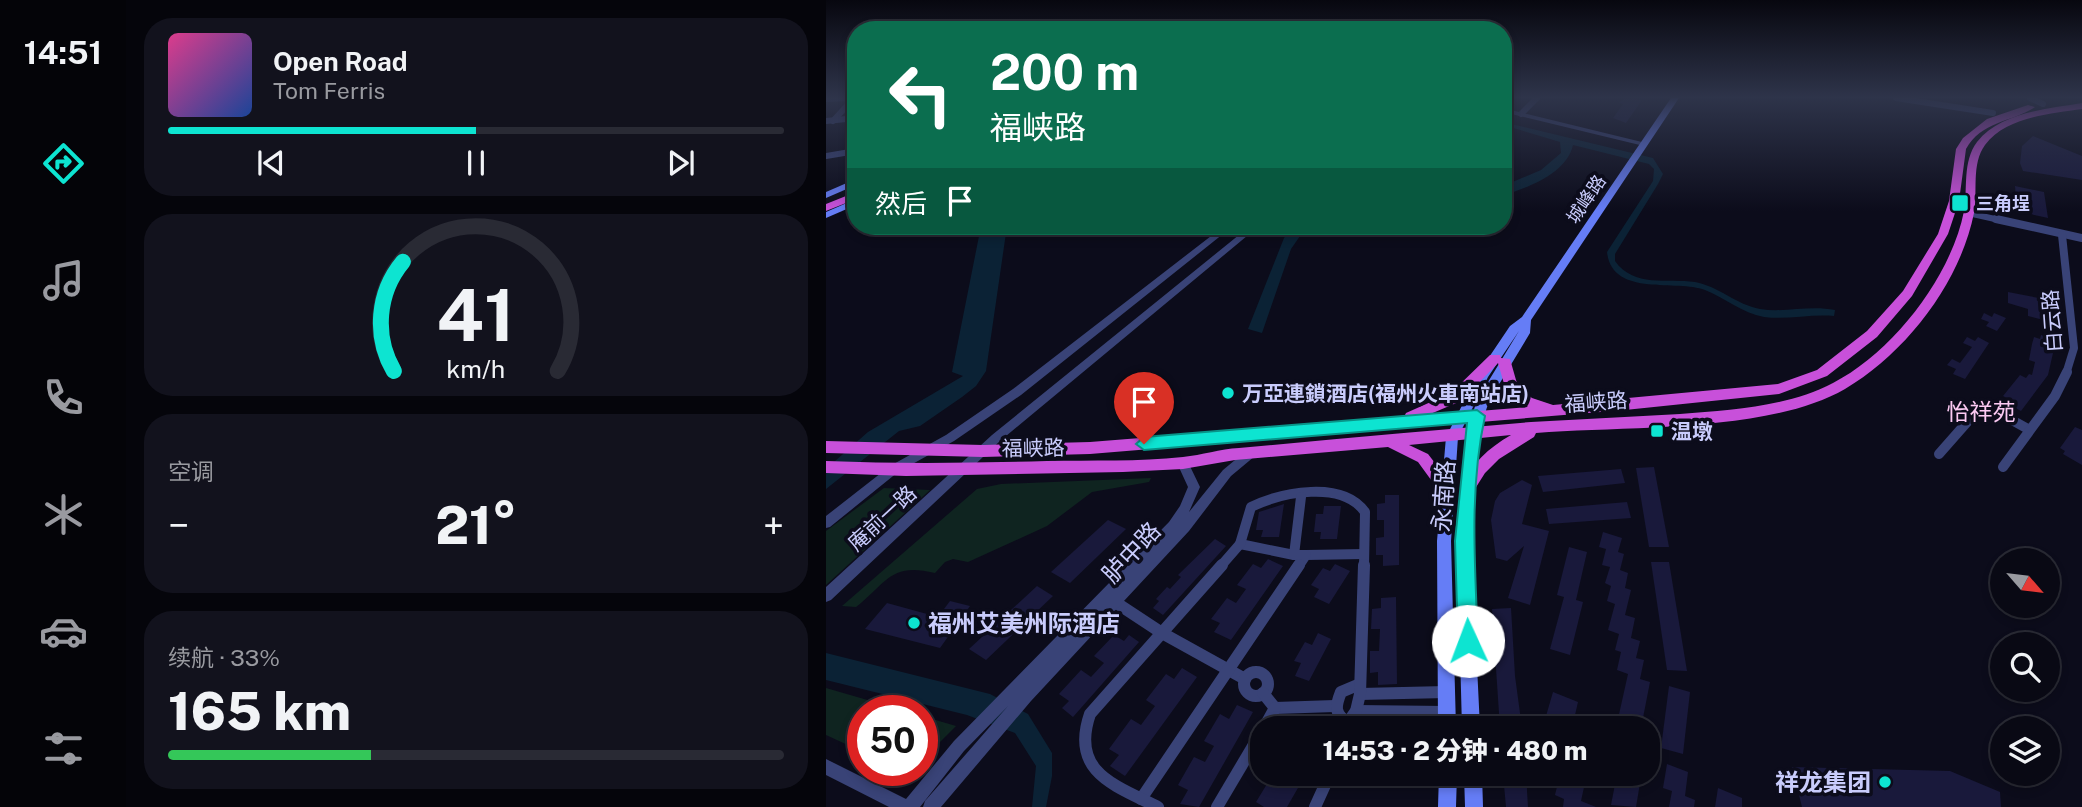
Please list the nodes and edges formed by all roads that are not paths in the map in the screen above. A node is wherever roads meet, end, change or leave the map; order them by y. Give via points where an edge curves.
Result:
1 (1610, 136) edge
2 (1650, 136) edge
3 (1971, 136) edge
4 (1990, 136) edge
5 (1644, 144) junction
6 (847, 152) edge
7 (826, 156) edge
8 (847, 186) edge
9 (847, 193) edge
10 (826, 195) edge
11 (847, 199) edge
12 (826, 202) edge
13 (847, 206) edge
14 (826, 208) edge
15 (1968, 213) junction
16 (826, 215) edge
17 (1218, 235) edge
18 (1244, 235) edge
19 (2062, 236) junction
20 (2082, 239) edge
21 (1500, 360) junction
22 (1489, 377) junction
23 (1576, 409) junction
24 (1559, 410) junction
25 (1477, 416) junction
26 (1460, 418) junction
27 (1581, 424) junction
28 (1385, 425) junction
29 (1553, 426) junction
30 (1360, 427) junction
31 (2028, 429) junction
32 (1472, 435) junction
33 (1452, 437) junction
34 (1382, 443) junction
35 (1360, 444) junction
36 (830, 447) edge
37 (928, 450) junction
38 (983, 451) junction
39 (1251, 453) junction
40 (1939, 454) dead end
41 (1183, 463) junction
42 (826, 467) edge
43 (2003, 467) dead end
44 (964, 468) junction
45 (894, 469) junction
46 (1468, 487) junction
47 (1447, 490) junction
48 (1301, 497) junction
49 (826, 523) edge
50 (1240, 544) junction
51 (1364, 554) junction
52 (1300, 555) junction
53 (826, 596) edge
54 (1115, 602) junction
55 (1162, 633) junction
56 (1228, 670) junction
57 (1245, 679) junction
58 (1360, 689) junction
59 (1446, 692) junction
60 (1263, 693) junction
61 (1335, 706) junction
62 (1275, 708) junction
63 (1356, 711) junction
64 (1271, 716) edge
65 (1338, 716) edge
66 (1352, 716) edge
67 (1407, 716) edge
68 (1447, 716) edge
69 (1471, 716) edge
70 (1250, 752) edge
71 (826, 767) edge
72 (1325, 786) edge
73 (1447, 786) edge
74 (1473, 786) edge
75 (1141, 799) junction
76 (908, 807) edge
77 (931, 807) edge
78 (1158, 807) edge
79 (1217, 807) edge
80 (1315, 807) edge
81 (1447, 807) edge
82 (1474, 807) edge

1 - 5 street
2 - 5 main road, 城峰路
3 - 23 highway, 福峡路 via 1960,154 1943,234 1927,265 1872,334 1822,373 1744,394
4 - 15 highway, 福峡路 via 1976,153
5 - 21 main road, 城峰路 via 1526,320 1524,332
6 - 7 street
8 - 10 main road
9 - 12 highway
11 - 14 highway
13 - 16 main road
15 - 19 street
15 - 27 highway, 福峡路 via 1954,257 1922,308 1887,348 1838,386 1804,400 1765,408
17 - 37 street via 1017,392
18 - 38 street, 庵前一路
19 - 20 street
19 - 31 street, 白云路 via 2072,361 2059,393
21 - 22 main road, 城峰路
21 - 24 highway via 1518,396
21 - 28 highway via 1456,397
22 - 25 main road, 城峰路
22 - 26 main road, 城峰路
23 - 24 highway, 福峡路
23 - 27 highway
24 - 25 highway, 福峡路
25 - 26 highway, 福峡路
25 - 32 main road, 城峰路
26 - 28 highway, 福峡路
26 - 33 main road, 城峰路
27 - 29 highway, 福峡路
28 - 30 highway, 福峡路
29 - 32 highway, 福峡路
29 - 46 highway via 1490,454
30 - 35 highway
30 - 38 highway, 福峡路 via 1090,448
31 - 40 street via 1983,404
31 - 43 street, 白云路
32 - 33 highway, 福峡路
32 - 46 main road, 永南路
33 - 34 highway, 福峡路
33 - 47 main road, 城峰路
34 - 35 highway, 福峡路
34 - 47 highway via 1423,458
35 - 39 highway, 福峡路
36 - 37 highway, 福峡路
37 - 38 highway, 福峡路
37 - 45 street
38 - 44 street, 庵前一路
39 - 41 highway, 福峡路
39 - 54 street, 胪中路 via 1227,473 1185,527
41 - 44 highway, 福峡路
41 - 76 street, 胪中路 via 1194,487 1185,509 1152,549 1006,695
42 - 45 highway, 福峡路
44 - 45 highway, 福峡路
44 - 53 street, 庵前一路
45 - 49 street
46 - 69 main road, 永南路 via 1464,541
47 - 59 main road, 城峰路
48 - 50 street via 1262,500 1251,507
48 - 51 street via 1340,493 1359,503 1365,512
48 - 52 street
50 - 52 street
50 - 55 street
51 - 52 street
51 - 58 street
52 - 56 street
54 - 55 street
54 - 77 street, 胪中路 via 995,730
55 - 56 street
55 - 75 street via 1083,727 1085,755 1093,770
56 - 57 street
56 - 75 street
57 - 60 street via 1247,695
57 - 60 street via 1255,672 1266,674 1268,685
58 - 59 street
58 - 61 street via 1341,692
58 - 63 street
59 - 68 main road, 城峰路
60 - 62 street
61 - 62 street
61 - 65 street
62 - 64 street
63 - 66 street
63 - 67 street
70 - 79 street
71 - 76 street
72 - 80 street
73 - 81 main road
74 - 82 main road
75 - 78 street

